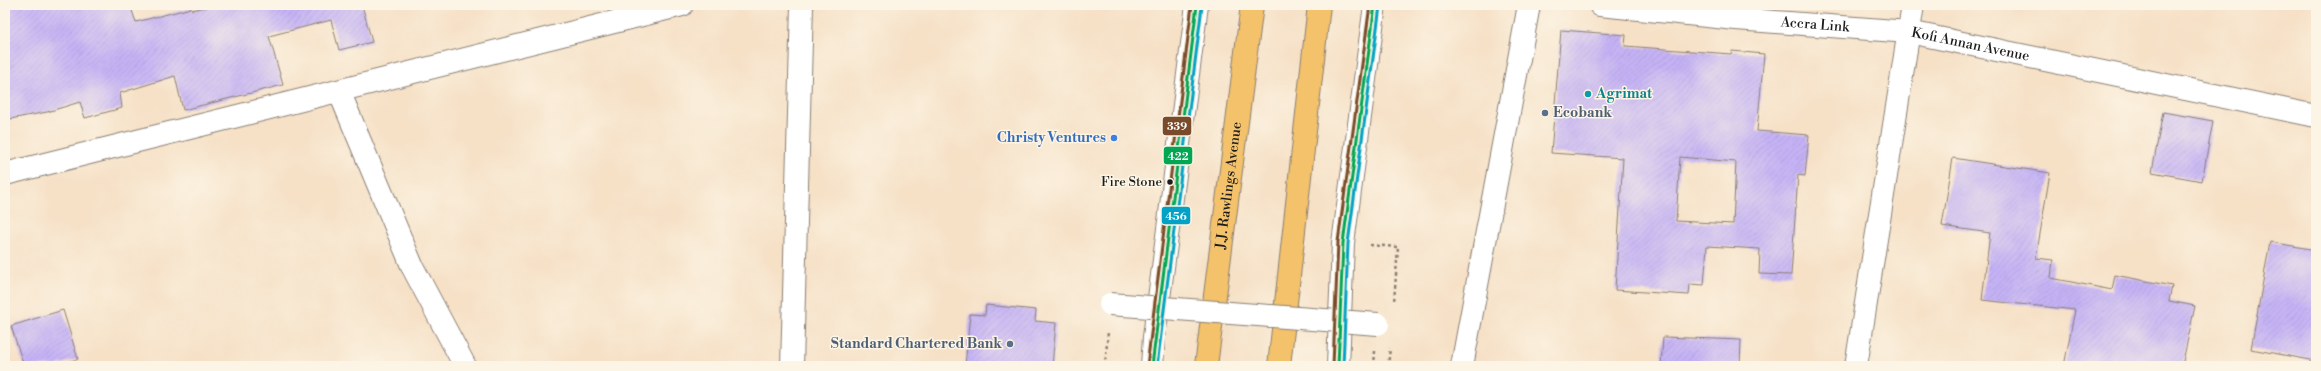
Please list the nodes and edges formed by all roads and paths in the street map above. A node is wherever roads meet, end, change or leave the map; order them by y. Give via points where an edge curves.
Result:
1 (682, 5) edge
2 (802, 5) edge
3 (1197, 5) edge
4 (1252, 5) edge
5 (1319, 5) edge
6 (1375, 5) edge
7 (1529, 5) edge
8 (1600, 5) edge
9 (1914, 5) edge
10 (1909, 32) junction
11 (339, 91) junction
12 (2316, 116) edge
13 (5, 174) edge
14 (1110, 304) joint
15 (1378, 324) dead end
16 (466, 366) edge
17 (792, 366) edge
18 (1105, 366) edge
19 (1152, 366) edge
20 (1206, 366) edge
21 (1279, 366) edge
22 (1338, 366) edge
23 (1462, 366) edge
24 (1856, 366) edge

1 - 11 street
2 - 17 street
3 - 19 street
4 - 20 highway, J.J. Rawlings Avenue
5 - 21 highway
6 - 22 street via 1344,243
7 - 23 street
8 - 10 street, Accra Link via 1736,19
9 - 10 street
10 - 12 street, Kofi Annan Avenue
10 - 24 street, Kofi Annan Avenue
11 - 13 street
11 - 16 street via 413,268
14 - 15 street, bridge
14 - 18 path

